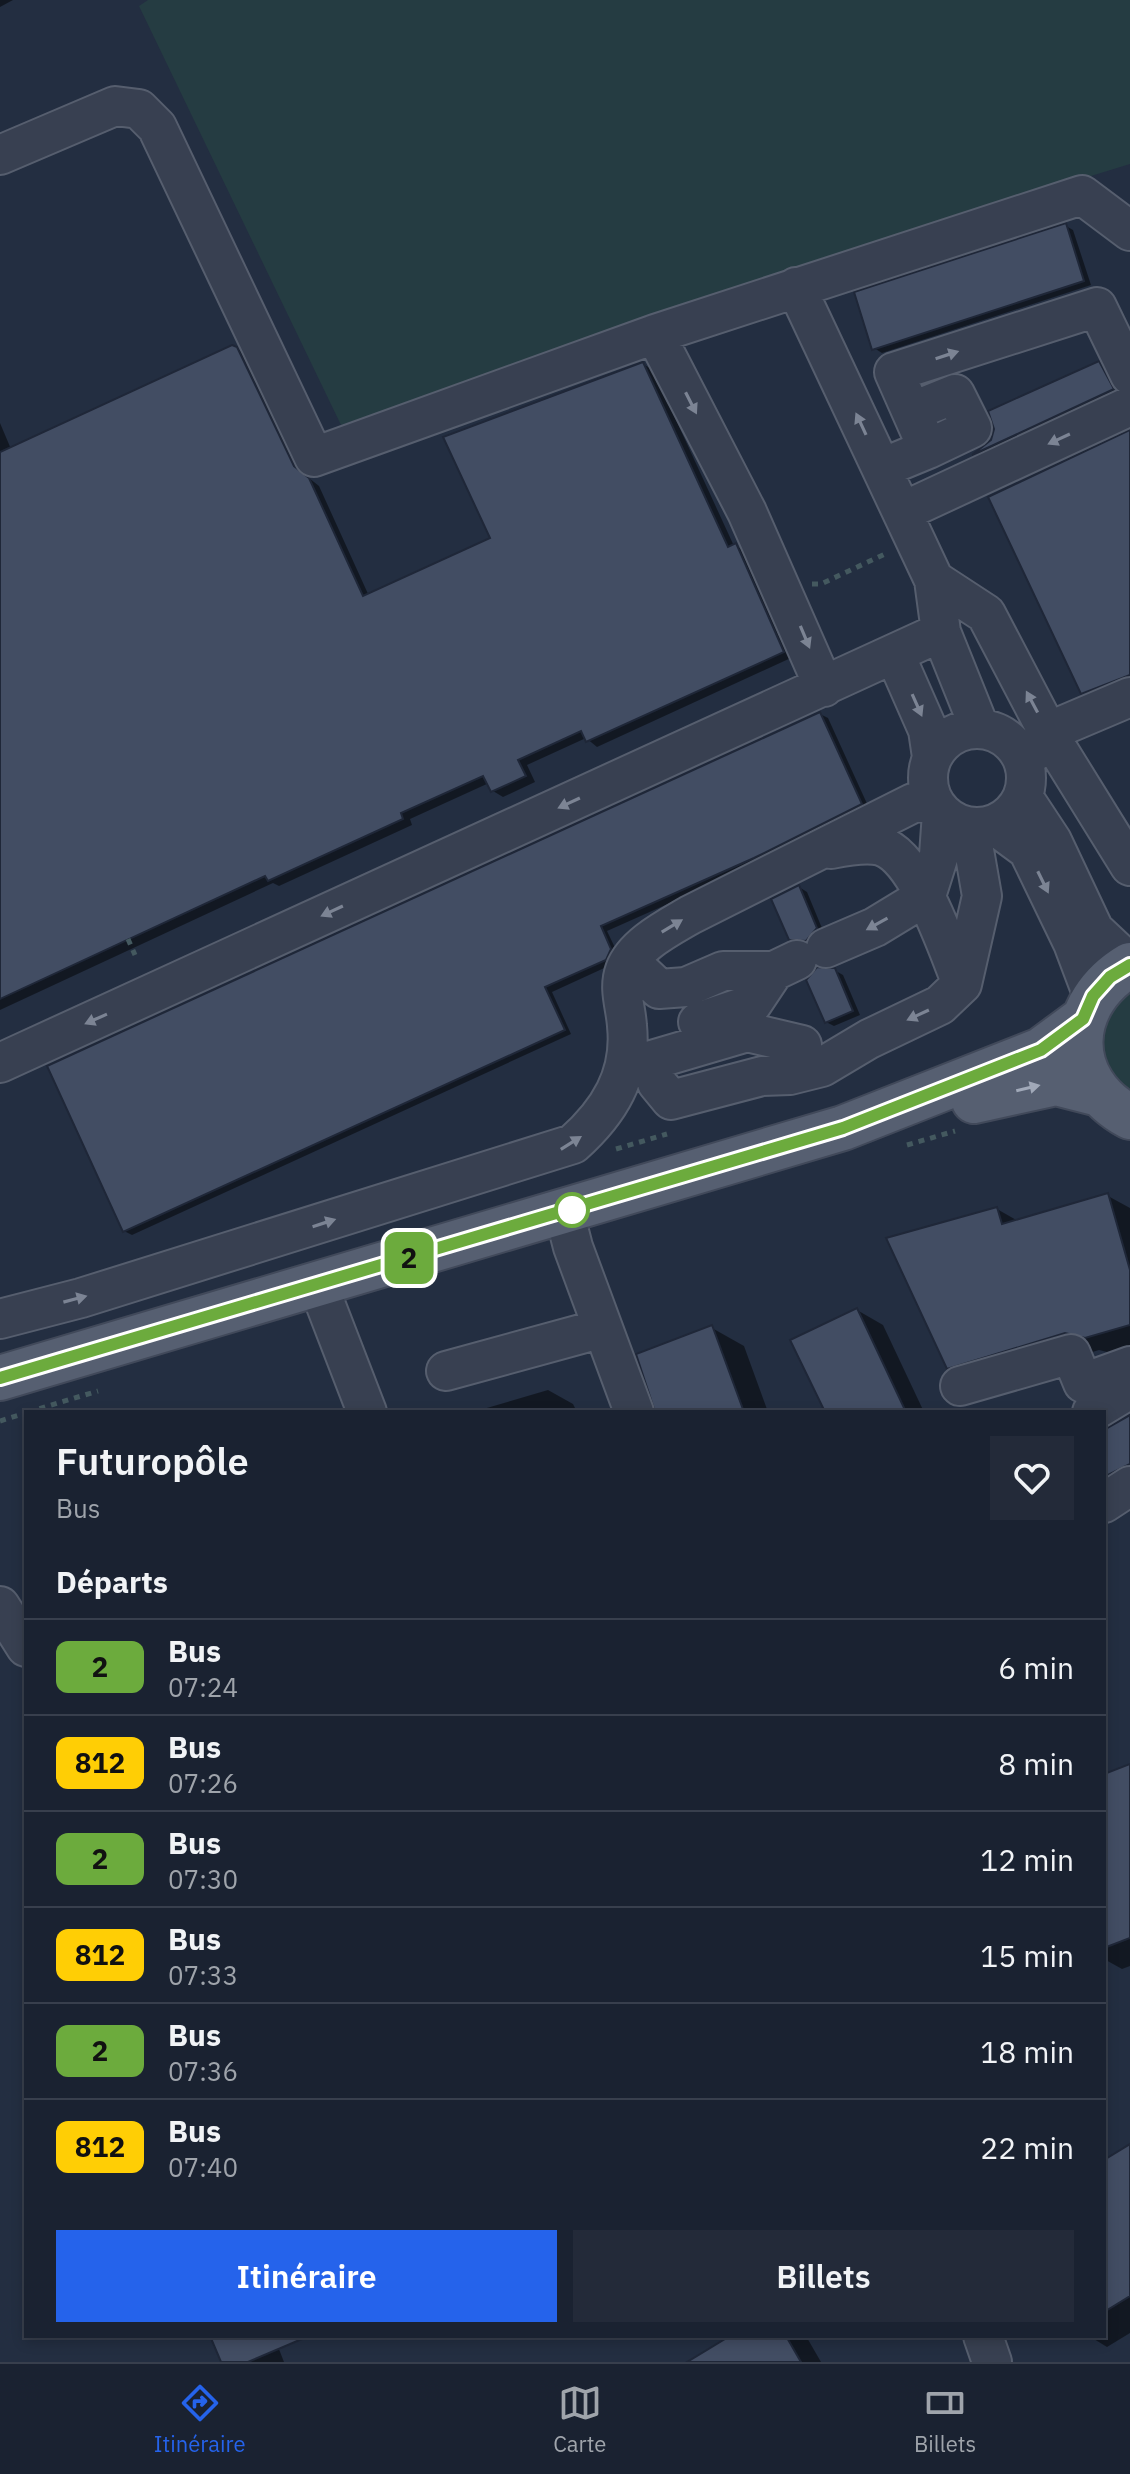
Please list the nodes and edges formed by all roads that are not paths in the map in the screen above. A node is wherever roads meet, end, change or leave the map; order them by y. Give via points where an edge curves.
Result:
1 (0, 155) edge
2 (1130, 231) edge
3 (796, 287) junction
4 (655, 334) junction
5 (1130, 375) edge
6 (1130, 406) edge
7 (882, 468) junction
8 (909, 526) junction
9 (934, 580) junction
10 (941, 632) junction
11 (895, 655) junction
12 (820, 688) junction
13 (1130, 697) edge
14 (980, 729) junction
15 (1038, 749) junction
16 (932, 757) junction
17 (1023, 797) junction
18 (960, 817) junction
19 (817, 851) junction
20 (1130, 866) edge
21 (926, 896) junction
22 (633, 957) junction
23 (799, 960) junction
24 (1130, 964) edge
25 (962, 984) junction
26 (1088, 1008) junction
27 (869, 1039) junction
28 (638, 1057) junction
29 (0, 1063) edge
30 (1115, 1106) edge
31 (843, 1128) junction
32 (564, 1212) junction
33 (318, 1285) junction
34 (0, 1319) edge
35 (603, 1328) junction
36 (1130, 1366) edge
37 (446, 1371) dead end
38 (0, 1378) edge
39 (960, 1386) dead end
40 (1130, 1389) edge
41 (366, 1410) edge
42 (633, 1410) edge
43 (1095, 1410) edge
44 (1130, 1486) edge
45 (1106, 1502) edge
46 (0, 1606) edge
47 (24, 1644) edge
48 (984, 2338) edge
49 (992, 2362) edge

1 - 4 street via 115,106 139,109 157,127 314,457
2 - 3 street via 1082,195
3 - 4 street
7 -> 3 street
4 -> 12 street via 783,589
7 -> 5 street via 928,449 894,372 1097,307
6 -> 8 street
7 - 8 street
8 - 9 street
9 - 10 street
15 -> 9 street via 986,614
10 - 11 street
10 - 14 street
11 - 12 street
11 -> 16 street via 928,730
12 -> 29 street
13 - 15 street via 1064,725
14 - 15 street
14 - 16 street via 952,736
15 - 17 street via 1026,771
15 - 20 street
16 - 18 street via 928,786
17 - 18 street via 1006,819
17 - 24 street via 1052,841 1094,930
18 - 19 street via 913,803
18 - 21 street via 939,855
18 - 25 street via 982,896
18 -> 26 street via 1028,850 1073,943
19 - 21 street via 881,846 896,856
22 -> 19 street via 660,932
21 -> 23 street via 875,927
21 - 25 street
22 - 23 street via 659,989 686,987 723,971
22 - 28 street via 621,988
23 - 28 street via 752,1004 644,1034
24 - 26 main road via 1110,977
25 -> 27 street via 940,1005
26 - 30 main road via 1082,1058
26 - 31 main road via 1041,1050
27 - 28 street
27 - 28 street via 822,1067 762,1076 671,1100
34 -> 28 street via 554,1153 573,1144 604,1111
31 -> 30 main road via 1056,1083
31 - 32 main road
32 - 33 main road
32 - 35 street
33 - 38 main road
33 - 41 street
35 - 37 street
35 - 42 street
36 - 39 street via 1083,1383 1071,1354
40 - 43 street
44 - 45 street
46 - 47 street
48 - 49 street

